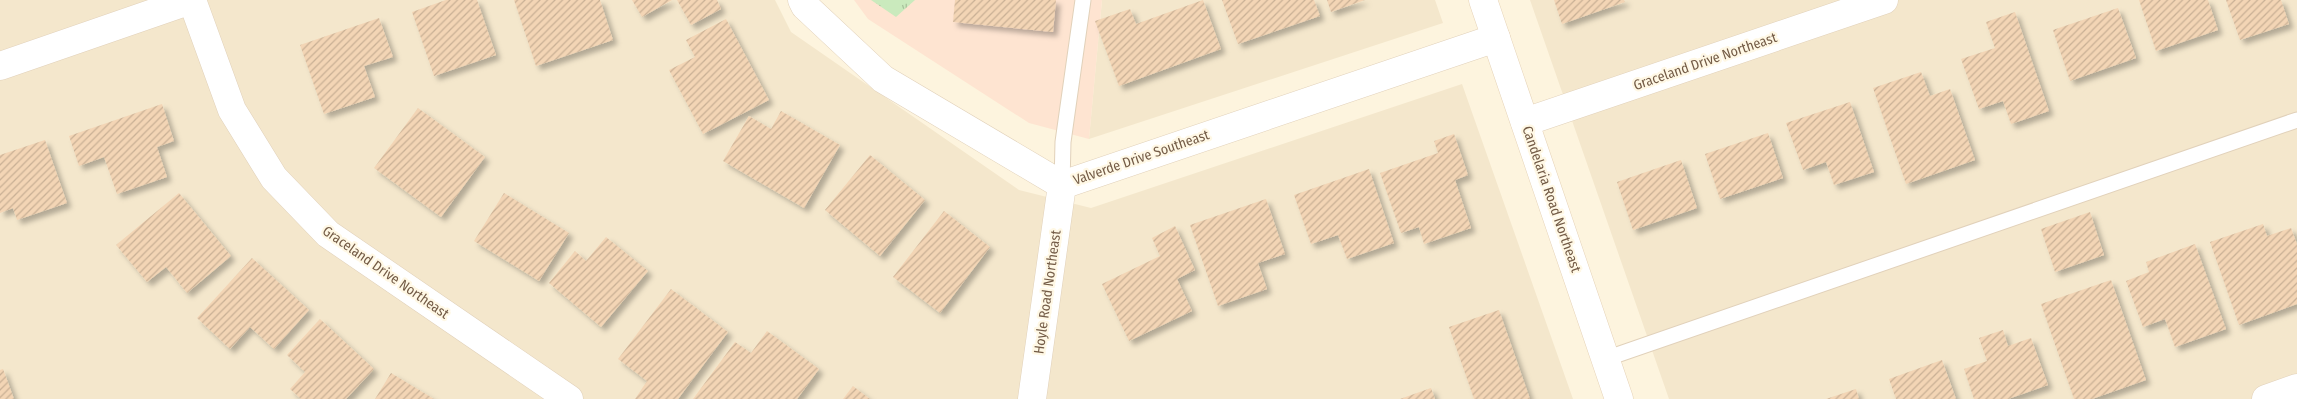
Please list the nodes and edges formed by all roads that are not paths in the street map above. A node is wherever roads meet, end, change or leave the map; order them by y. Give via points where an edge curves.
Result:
1 (192, 0) edge
2 (802, 0) edge
3 (1083, 0) edge
4 (1484, 0) edge
5 (1884, 0) edge
6 (1496, 38) junction
7 (0, 66) edge
8 (2297, 120) edge
9 (1526, 122) junction
10 (1062, 185) junction
11 (1605, 359) junction
12 (2297, 388) edge
13 (569, 399) edge
14 (1032, 399) edge
15 (1619, 399) edge
16 (2266, 399) edge

1 - 7 street
1 - 13 street, Graceland Drive Northeast via 232,110 274,178 328,234
2 - 10 street, Valverde Drive Southeast via 883,78
3 - 10 lane via 1063,142
4 - 6 street, Candelaria Road Northeast
5 - 9 street, Graceland Drive Northeast
6 - 9 street, Candelaria Road Northeast
6 - 10 street, Valverde Drive Southeast
8 - 11 lane
9 - 11 street, Candelaria Road Northeast
10 - 14 street, Hoyle Road Northeast
11 - 15 street, Candelaria Road Northeast
12 - 16 street

